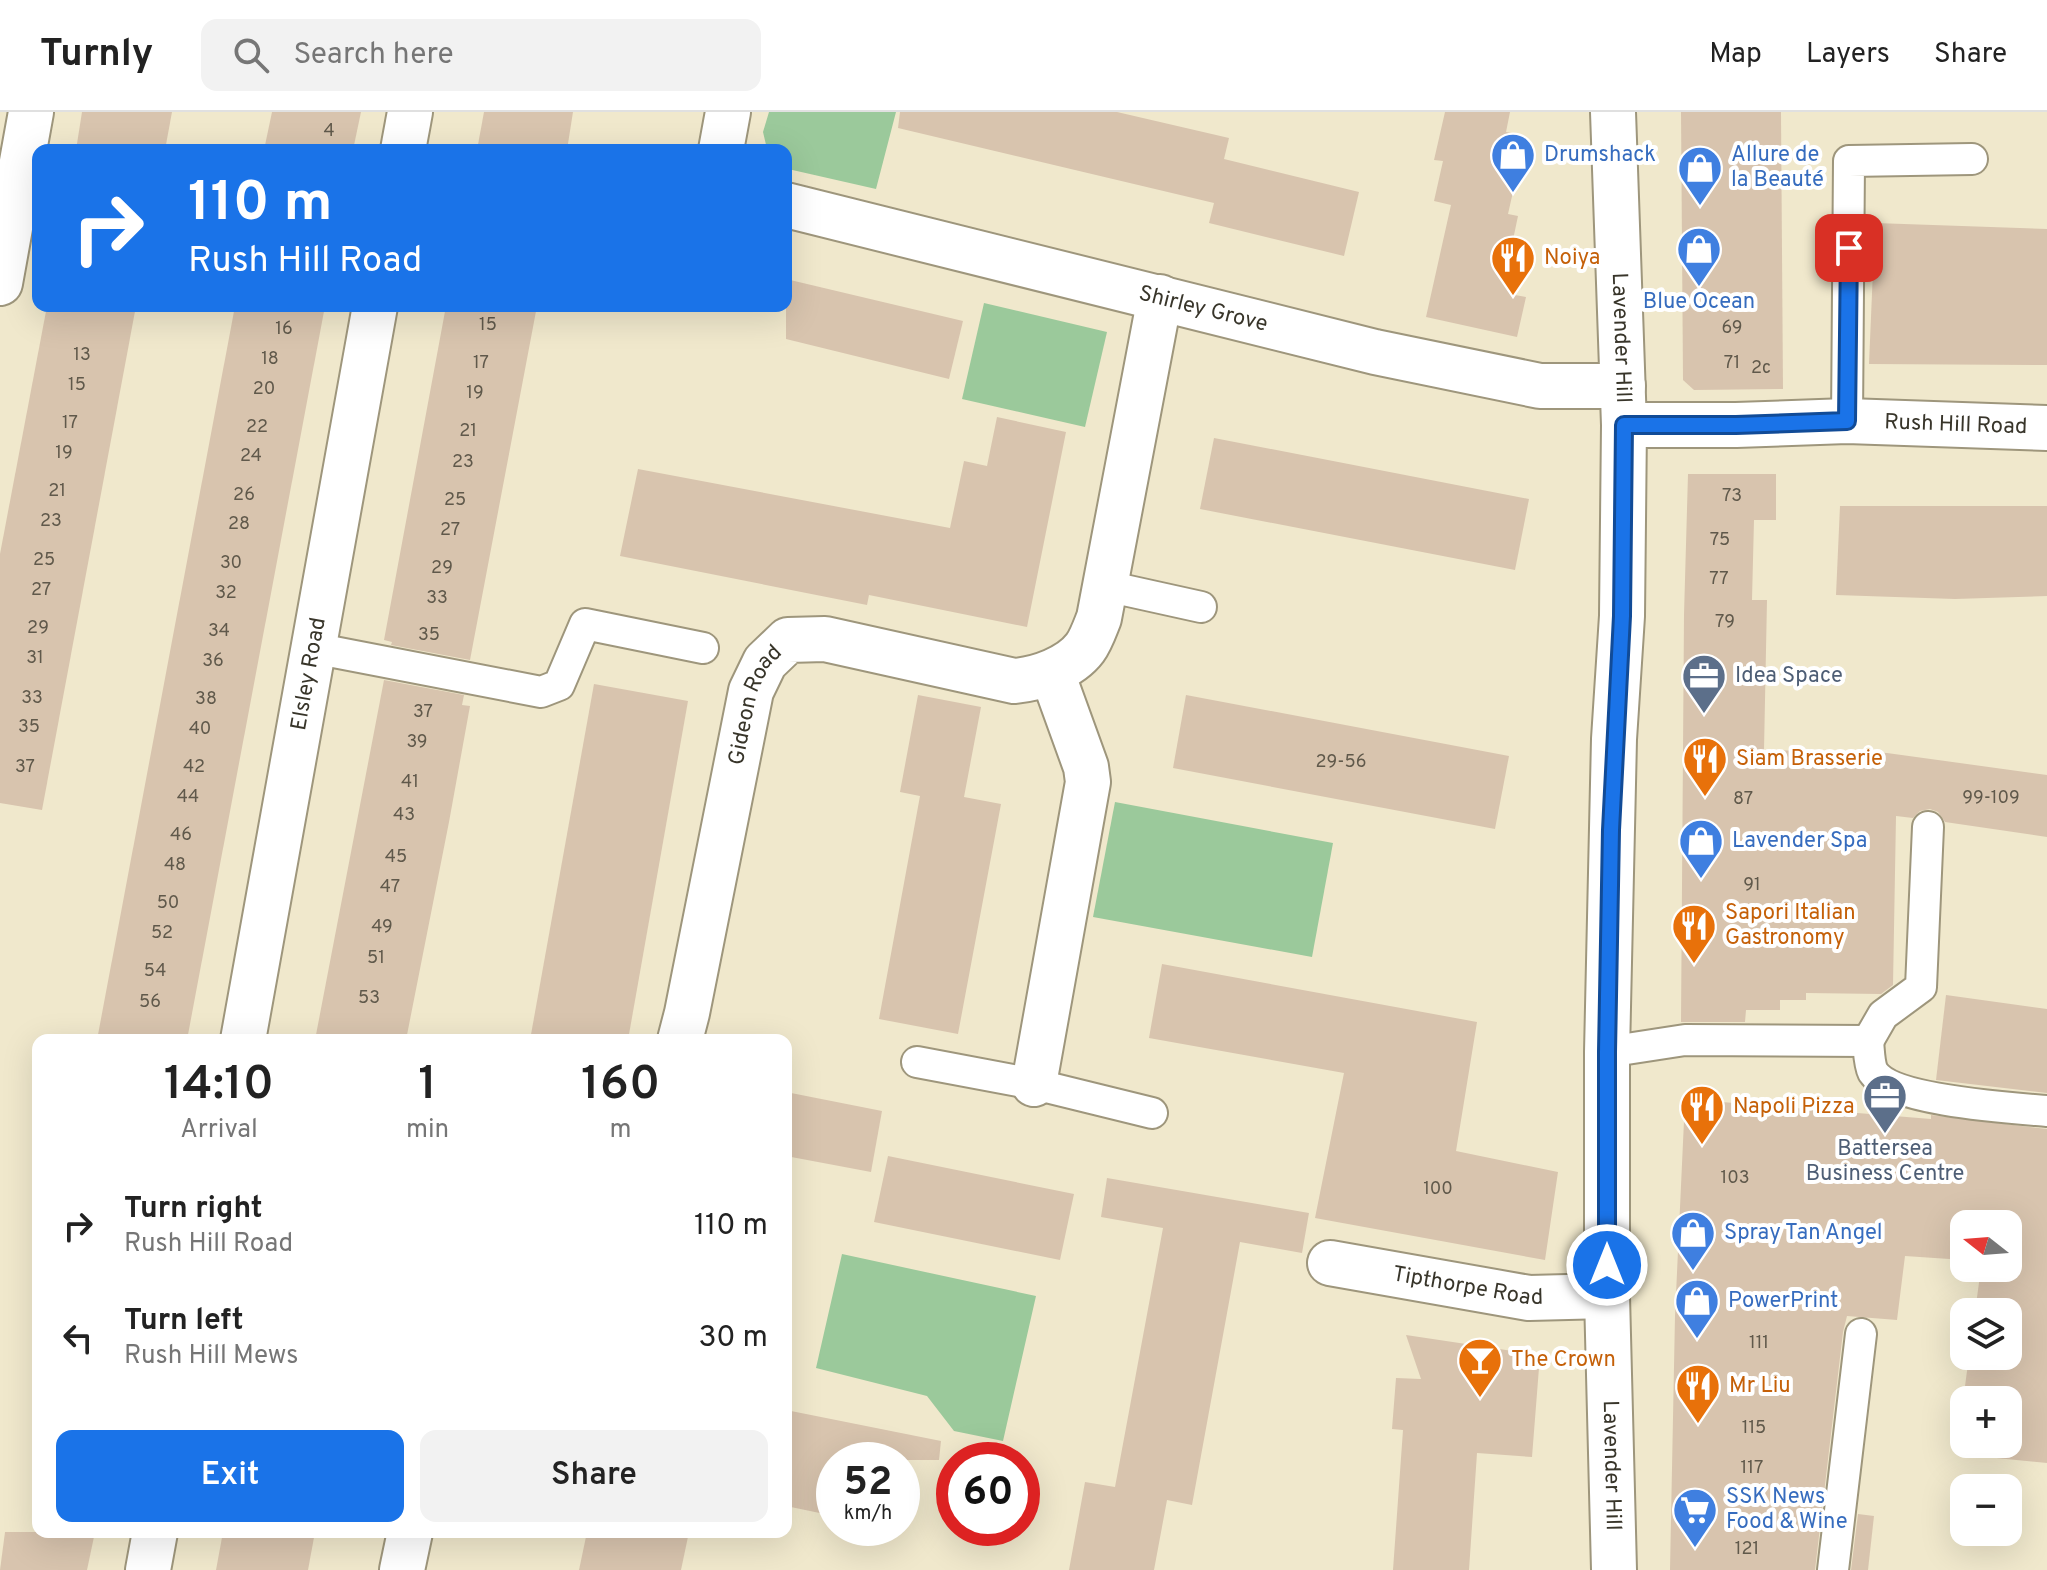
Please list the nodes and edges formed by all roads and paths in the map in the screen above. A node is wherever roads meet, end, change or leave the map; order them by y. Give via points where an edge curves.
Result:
1 (31, 112) edge
2 (410, 112) edge
3 (728, 112) edge
4 (1613, 112) edge
5 (404, 144) edge
6 (722, 144) edge
7 (1972, 159) dead end
8 (792, 206) edge
9 (0, 283) edge
10 (1160, 297) junction
11 (374, 312) edge
12 (1624, 406) junction
13 (1847, 421) junction
14 (2047, 428) edge
15 (1106, 586) junction
16 (1201, 607) dead end
17 (313, 648) junction
18 (703, 648) dead end
19 (1052, 673) junction
20 (1928, 827) dead end
21 (244, 1034) edge
22 (682, 1034) edge
23 (1868, 1041) junction
24 (1607, 1052) junction
25 (917, 1062) dead end
26 (1034, 1084) junction
27 (2047, 1111) edge
28 (1152, 1113) dead end
29 (1330, 1263) dead end
30 (1607, 1296) junction
31 (1861, 1334) dead end
32 (154, 1538) edge
33 (409, 1538) edge
34 (148, 1570) edge
35 (402, 1570) edge
36 (1614, 1570) edge
37 (1833, 1570) edge

1 - 9 street
2 - 5 street
3 - 6 street
4 - 12 street, Lavender Hill
7 - 13 lane via 1849,161
8 - 10 street, Shirley Grove
10 - 12 street, Shirley Grove via 1375,352
10 - 15 street, Gideon Road
11 - 17 street, Elsley Road
12 - 13 street, Rush Hill Road via 1736,425
12 - 24 street, Lavender Hill
13 - 14 street, Rush Hill Road
15 - 16 lane
15 - 19 street, Gideon Road via 1084,650
17 - 18 lane via 541,692 559,685 585,624
17 - 21 street, Elsley Road
19 - 22 street, Gideon Road via 1014,681 825,639 788,640 765,662 751,691
19 - 26 street via 1088,782
20 - 23 lane via 1921,987 1883,1015
23 - 24 lane via 1685,1040
23 - 27 lane via 1872,1070 1885,1083 1916,1094
24 - 30 street, Lavender Hill
25 - 26 lane
26 - 28 lane
29 - 30 street, Tipthorpe Road via 1529,1298
30 - 36 street, Lavender Hill
31 - 37 lane
32 - 34 street
33 - 35 street

